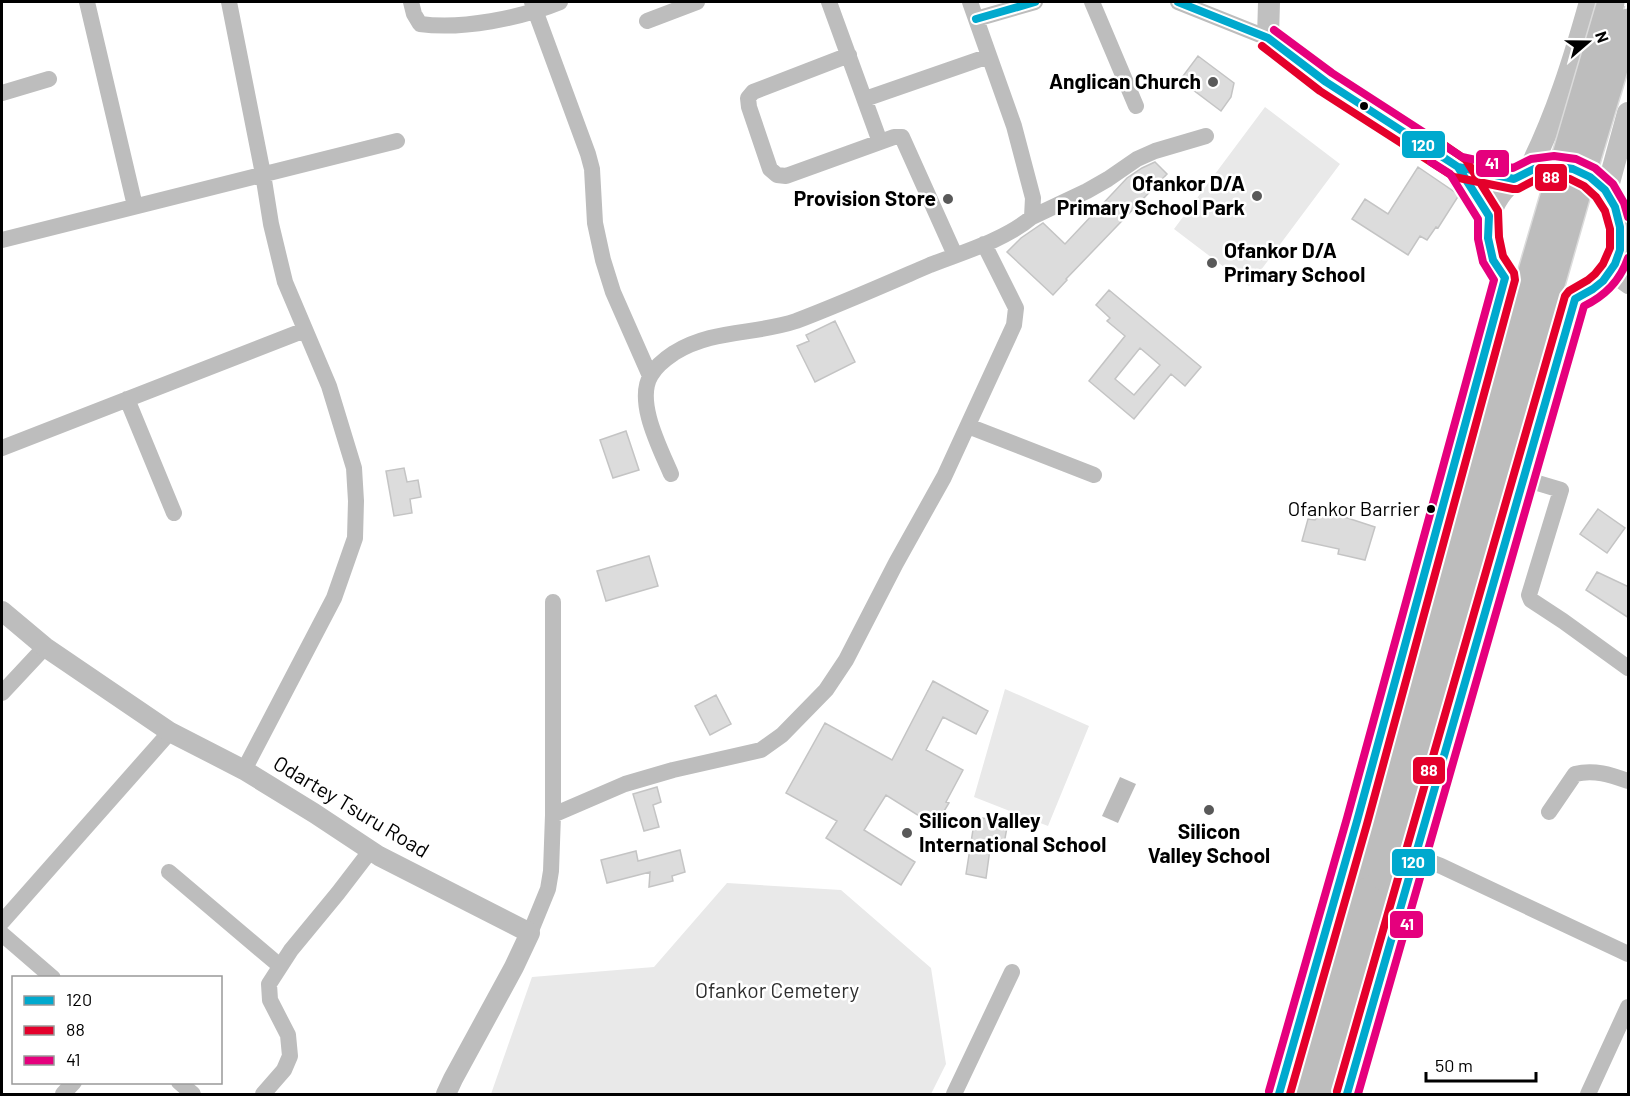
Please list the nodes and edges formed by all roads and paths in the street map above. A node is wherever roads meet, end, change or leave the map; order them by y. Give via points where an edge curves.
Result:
1 (87, 2) edge
2 (229, 2) edge
3 (411, 2) edge
4 (560, 2) edge
5 (697, 2) edge
6 (829, 2) edge
7 (970, 2) edge
8 (1035, 2) edge
9 (1092, 2) edge
10 (1178, 2) edge
11 (1269, 2) edge
12 (1590, 2) edge
13 (1611, 2) edge
14 (534, 6) edge
15 (976, 19) junction
16 (647, 21) dead end
17 (1629, 22) edge
18 (1268, 38) junction
19 (849, 55) junction
20 (989, 56) junction
21 (49, 79) dead end
22 (2, 93) edge
23 (865, 99) junction
24 (1136, 106) dead end
25 (1629, 113) edge
26 (1206, 136) dead end
27 (397, 141) dead end
28 (880, 142) junction
29 (1458, 167) junction
30 (263, 174) junction
31 (1521, 175) junction
32 (1607, 190) junction
33 (135, 206) junction
34 (1489, 216) junction
35 (1032, 217) junction
36 (2, 240) edge
37 (984, 244) junction
38 (955, 255) junction
39 (1610, 273) junction
40 (1504, 278) junction
41 (1629, 286) edge
42 (1575, 299) junction
43 (305, 330) junction
44 (650, 376) junction
45 (127, 399) junction
46 (968, 426) junction
47 (2, 448) edge
48 (671, 474) dead end
49 (1094, 475) dead end
50 (1524, 479) junction
51 (174, 513) dead end
52 (553, 602) dead end
53 (2, 611) edge
54 (45, 647) junction
55 (1629, 668) edge
56 (2, 693) edge
57 (170, 732) junction
58 (244, 770) junction
59 (1629, 781) edge
60 (1549, 812) dead end
61 (553, 815) junction
62 (371, 850) junction
63 (1415, 856) junction
64 (1370, 871) junction
65 (169, 872) dead end
66 (2, 932) edge
67 (530, 933) junction
68 (1629, 954) edge
69 (280, 966) junction
70 (1012, 972) dead end
71 (51, 976) edge
72 (1629, 1008) edge
73 (180, 1084) edge
74 (193, 1095) edge
75 (263, 1095) edge
76 (446, 1095) edge
77 (954, 1095) edge
78 (1279, 1095) edge
79 (1301, 1095) edge
80 (1321, 1095) edge
81 (1347, 1095) edge
82 (1588, 1095) edge

1 - 33 street
2 - 30 street
3 - 14 street via 420,24 434,26 479,23
4 - 14 street
5 - 16 street
6 - 19 street
7 - 15 street
8 - 15 street
9 - 24 street
10 - 18 street
11 - 18 main road
12 - 31 main road via 1543,142
13 - 64 highway, bridge
14 - 44 street via 588,154 595,223 613,292
15 - 20 street
17 - 64 highway, bridge
18 - 29 main road via 1326,82
19 - 23 street
19 - 28 street via 753,92 748,98 770,169 786,176
20 - 23 street
20 - 35 street via 1014,126 1033,198
21 - 22 street
23 - 28 street
25 - 32 main road
26 - 35 street via 1137,159 1108,179
27 - 30 street
28 - 38 street via 902,136 906,142
29 - 31 main road
29 - 34 main road
30 - 33 street
30 - 43 street via 285,282
31 - 32 main road via 1557,165 1585,172
31 - 34 main road via 1499,195
32 - 39 main road via 1617,205 1623,240
33 - 36 street
34 - 40 main road via 1490,249
35 - 37 street
37 - 38 street
37 - 46 street via 1016,308 1014,325
38 - 44 street via 794,321 718,335 688,345 663,360
39 - 41 street
39 - 42 main road via 1600,285
40 - 42 main road via 1524,293 1548,301
40 - 78 main road
42 - 50 main road
43 - 45 street
43 - 58 street via 329,386 354,468 355,538 334,598
44 - 48 street via 645,395 649,420
45 - 47 street
45 - 51 street
46 - 49 street
46 - 61 street via 846,660 825,690 782,735 761,750 625,784
50 - 55 street via 1561,490 1529,595 1531,600
50 - 63 main road
52 - 61 street
53 - 54 street, Odartey Tsuru Road
54 - 56 street
54 - 57 street, Odartey Tsuru Road
57 - 58 street, Odartey Tsuru Road
57 - 66 street
58 - 62 street, Odartey Tsuru Road
59 - 60 street via 1588,771 1575,774
61 - 67 street via 548,889
62 - 67 street, Odartey Tsuru Road
62 - 69 street
63 - 68 street
63 - 81 main road
64 - 79 highway
64 - 80 highway
65 - 69 street
66 - 71 street
67 - 76 street
69 - 75 street via 269,984 270,1000 288,1035 290,1056 284,1070
70 - 77 street
72 - 82 street
73 - 74 street

